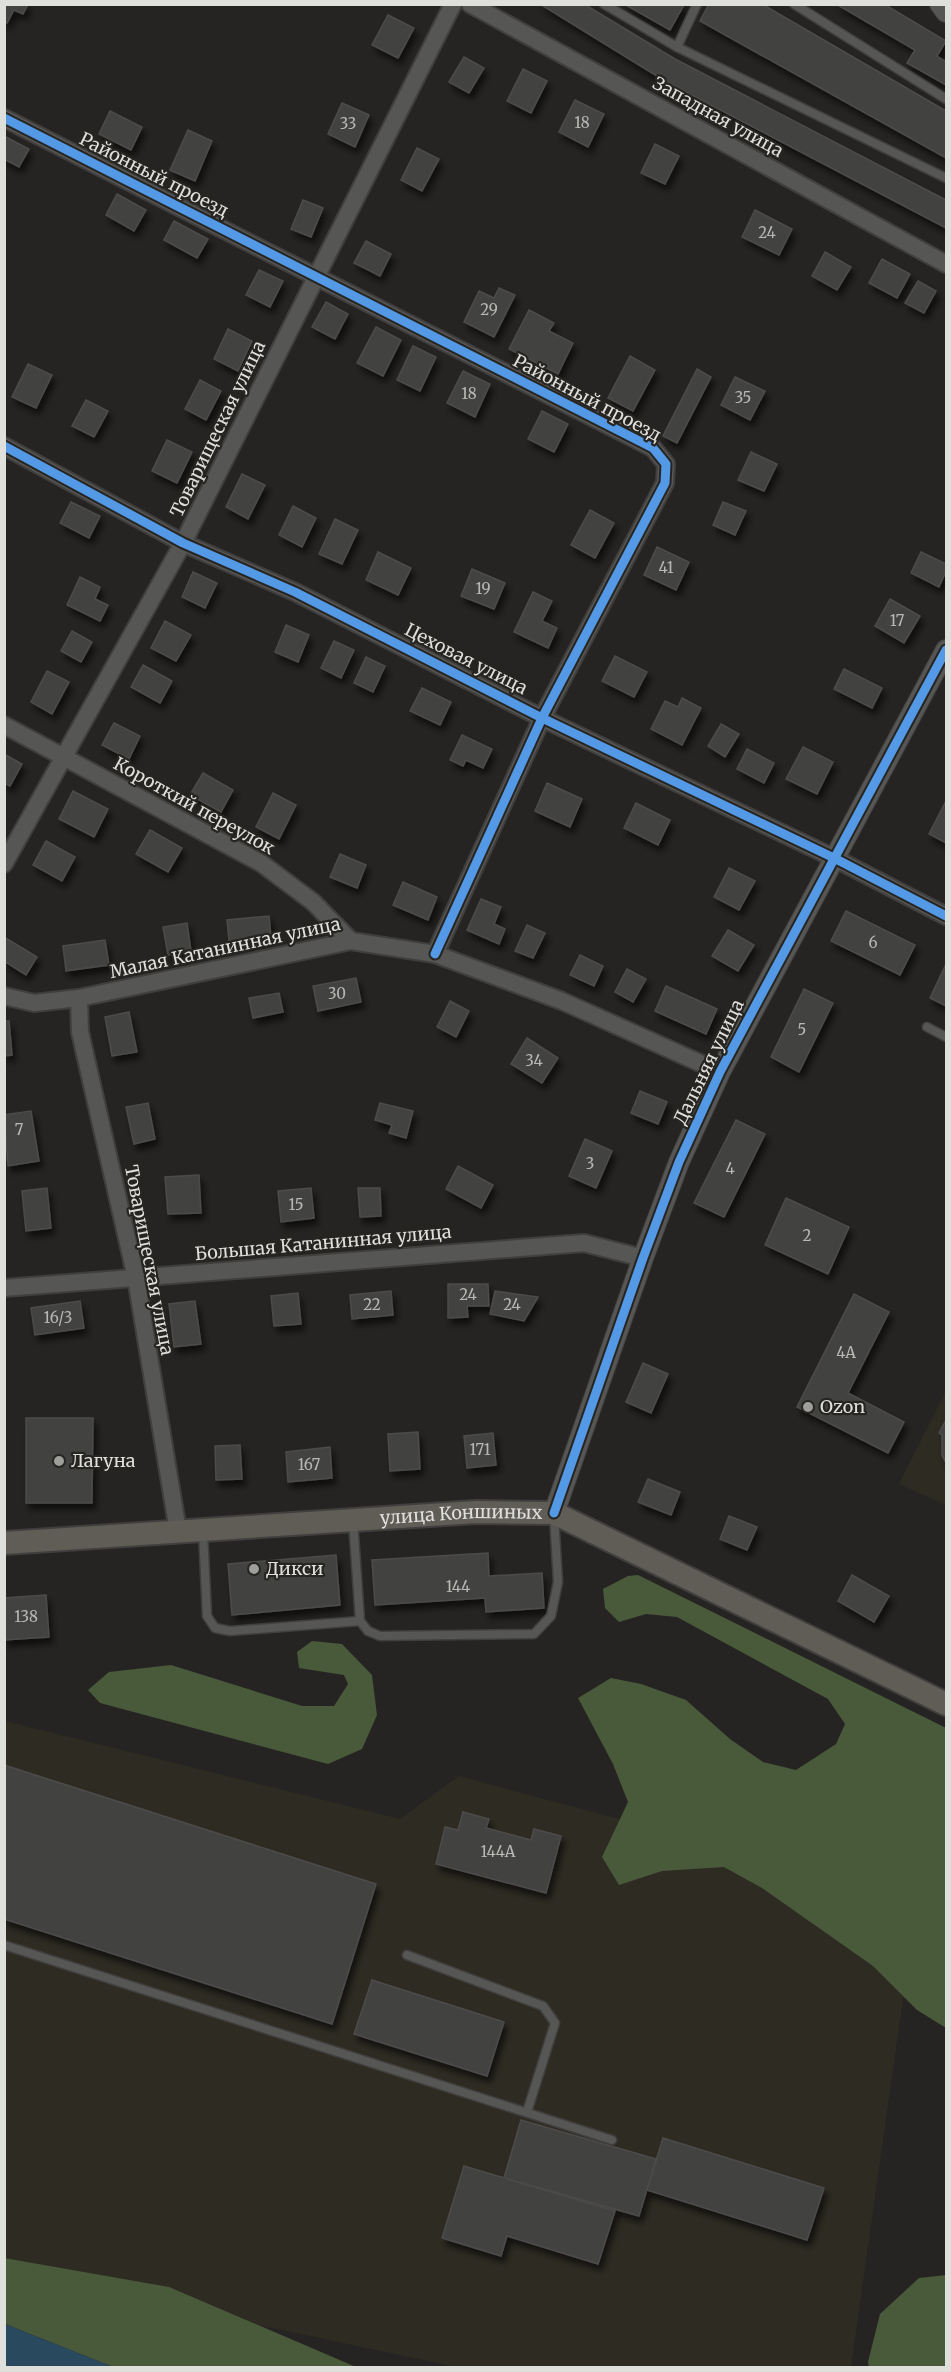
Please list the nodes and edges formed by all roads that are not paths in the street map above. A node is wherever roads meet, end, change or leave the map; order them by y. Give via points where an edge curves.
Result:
1 (453, 4) edge
2 (470, 4) edge
3 (604, 4) edge
4 (697, 4) edge
5 (794, 4) edge
6 (940, 4) edge
7 (946, 12) edge
8 (677, 47) junction
9 (946, 99) edge
10 (4, 118) edge
11 (946, 178) edge
12 (946, 264) edge
13 (316, 276) junction
14 (4, 446) edge
15 (183, 543) junction
16 (946, 650) edge
17 (543, 718) junction
18 (4, 725) edge
19 (66, 757) junction
20 (834, 858) junction
21 (4, 864) edge
22 (946, 916) edge
23 (351, 941) junction
24 (435, 954) junction
25 (4, 996) edge
26 (79, 998) junction
27 (927, 1028) dead end
28 (946, 1037) edge
29 (720, 1072) junction
30 (643, 1258) junction
31 (136, 1278) junction
32 (4, 1288) edge
33 (554, 1513) junction
34 (353, 1520) junction
35 (203, 1530) junction
36 (178, 1532) junction
37 (4, 1544) edge
38 (360, 1621) junction
39 (946, 1704) edge
40 (4, 1945) edge
41 (407, 1955) dead end
42 (527, 2112) junction
43 (612, 2140) dead end

1 - 13 street, Товарищеская улица
2 - 12 street, Западная улица
3 - 8 lane
4 - 8 lane
5 - 9 lane
6 - 7 street
8 - 11 lane
10 - 13 street, Районный проезд
13 - 15 street, Товарищеская улица
13 - 17 street, Районный проезд via 653,448 666,464 665,483
14 - 15 street, Цеховая улица
15 - 17 street, Цеховая улица via 295,592
15 - 19 street, Товарищеская улица
16 - 20 street, Дальняя улица
17 - 20 street, Цеховая улица
17 - 24 street, Районный проезд
18 - 19 street, Короткий переулок
19 - 21 street, Товарищеская улица
19 - 23 street, Короткий переулок via 261,863 313,903
20 - 22 street, Цеховая улица
20 - 29 street, Дальняя улица
23 - 24 street, Малая Катанинная улица
23 - 26 street, Малая Катанинная улица
24 - 29 street, Малая Катанинная улица via 562,1001
25 - 26 street, Малая Катанинная улица via 34,1003
26 - 31 street, Товарищеская улица via 80,1032
27 - 28 lane
29 - 30 street, Дальняя улица via 679,1162
30 - 31 street, Большая Катанинная улица via 584,1243
30 - 33 street, Дальняя улица
31 - 32 street, Большая Катанинная улица
31 - 36 street, Товарищеская улица
33 - 34 main road, улица Коншиных via 476,1512
33 - 38 lane via 558,1582 551,1616 534,1634 380,1636 368,1631
33 - 39 main road, улица Коншиных
34 - 35 main road, улица Коншиных
34 - 38 lane
35 - 36 main road, улица Коншиных
35 - 38 lane via 207,1616 214,1628 230,1631
36 - 37 main road, улица Коншиных
40 - 42 lane
41 - 42 lane via 543,2006 555,2023
42 - 43 lane

